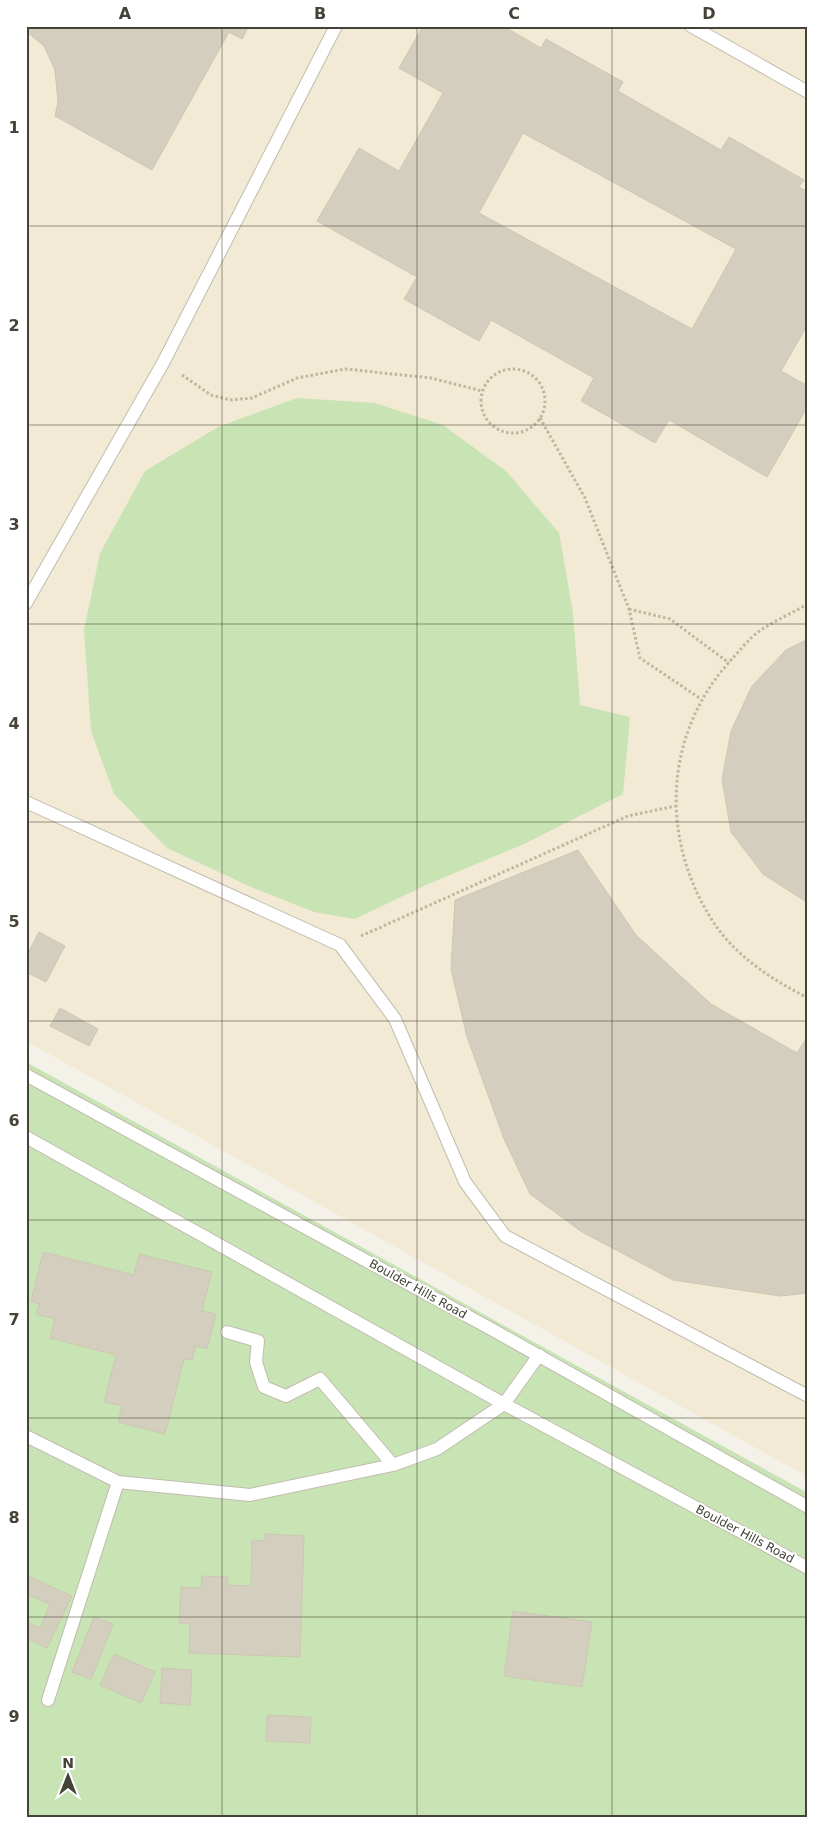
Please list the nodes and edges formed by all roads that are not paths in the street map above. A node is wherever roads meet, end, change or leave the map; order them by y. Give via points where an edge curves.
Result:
1 (336, 26) edge
2 (691, 26) edge
3 (808, 92) edge
4 (26, 603) edge
5 (26, 802) edge
6 (26, 1075) edge
7 (26, 1137) edge
8 (227, 1332) dead end
9 (538, 1355) junction
10 (808, 1396) edge
11 (504, 1404) junction
12 (26, 1436) edge
13 (393, 1465) junction
14 (118, 1482) junction
15 (808, 1507) edge
16 (808, 1568) edge
17 (48, 1700) dead end

1 - 4 lane via 163,363
2 - 3 lane
5 - 10 lane via 340,945 395,1019 465,1182 505,1236
6 - 9 lane, Boulder Hills Road
7 - 11 lane, Boulder Hills Road
8 - 13 lane via 258,1341 256,1362 264,1387 286,1396 320,1379
9 - 11 lane
9 - 15 lane, Boulder Hills Road
11 - 13 lane via 437,1450
11 - 16 lane, Boulder Hills Road
12 - 14 lane
13 - 14 lane via 250,1495
14 - 17 lane

